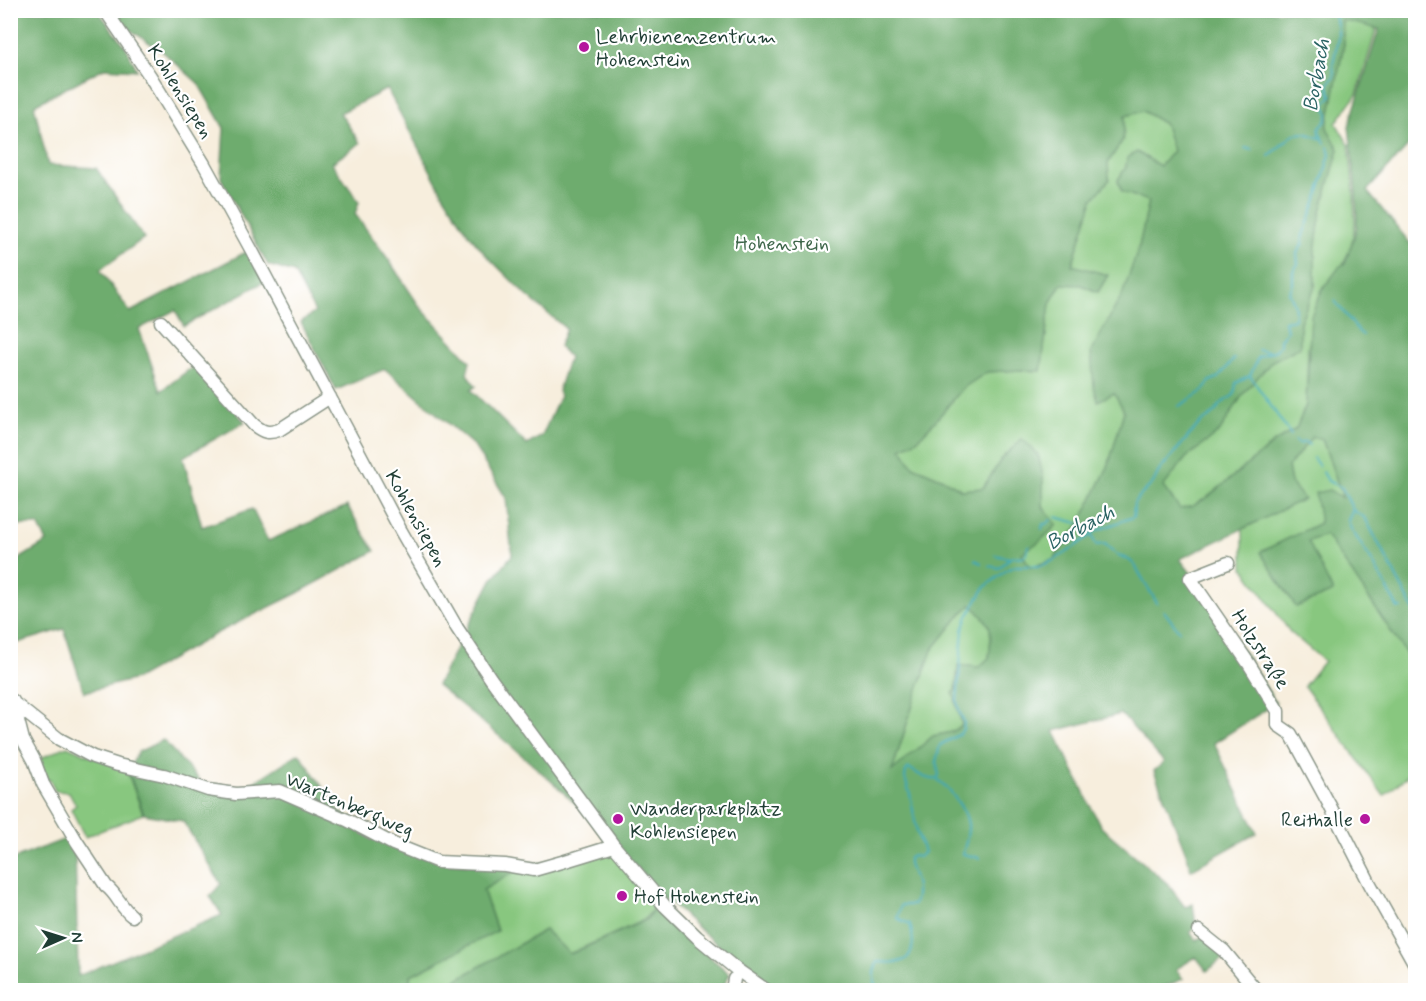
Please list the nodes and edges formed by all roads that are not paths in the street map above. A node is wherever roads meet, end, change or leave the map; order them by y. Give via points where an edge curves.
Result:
1 (105, 10) edge
2 (161, 322) dead end
3 (330, 397) junction
4 (1228, 562) dead end
5 (12, 699) edge
6 (614, 846) junction
7 (132, 916) dead end
8 (1199, 931) dead end
9 (1416, 966) edge
10 (766, 990) edge
11 (1256, 990) edge

1 - 3 street, Kohlensiepen via 204,164
2 - 3 street via 262,432 279,430
3 - 6 street, Kohlensiepen via 457,628
4 - 9 street, Holzstraße via 1190,578 1278,711 1278,725 1291,734
5 - 6 street, Wartenbergweg via 59,738 93,757 208,790 236,794 280,790 438,862 534,870
5 - 7 street, Wartenbergweg via 23,740 43,784 106,886
6 - 10 street, Kohlensiepen via 697,937
8 - 11 street via 1224,951

